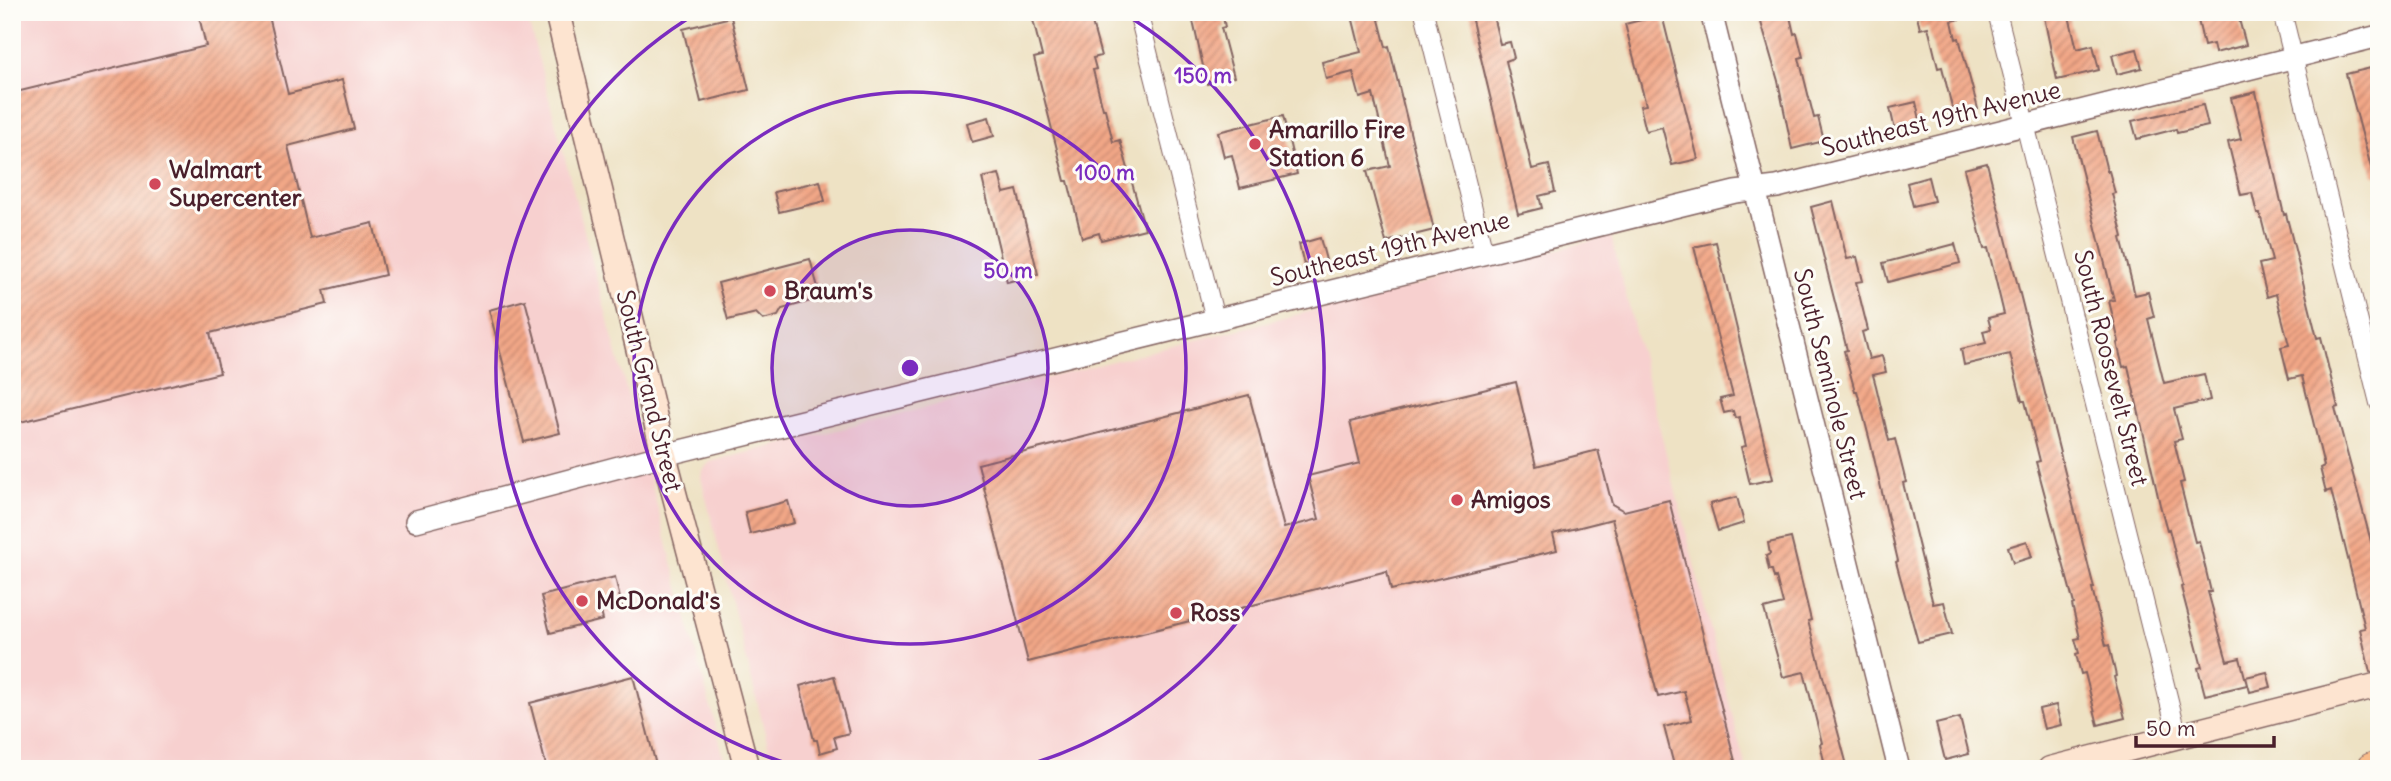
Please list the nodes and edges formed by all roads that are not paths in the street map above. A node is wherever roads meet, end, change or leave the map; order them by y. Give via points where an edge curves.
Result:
1 (557, 12) edge
2 (1138, 12) edge
3 (1424, 12) edge
4 (1711, 12) edge
5 (1997, 12) edge
6 (2282, 12) edge
7 (2379, 36) edge
8 (2293, 57) junction
9 (2025, 125) junction
10 (1755, 189) junction
11 (1484, 253) junction
12 (1215, 319) junction
13 (2379, 403) edge
14 (664, 455) junction
15 (416, 521) dead end
16 (2379, 685) edge
17 (2178, 737) junction
18 (2379, 767) edge
19 (747, 769) edge
20 (1899, 769) edge
21 (2050, 769) edge
22 (2372, 769) edge

1 - 14 main road, South Grand Street
2 - 12 street
3 - 11 street
4 - 10 street, South Seminole Street
5 - 9 street, South Roosevelt Street
6 - 8 street
7 - 8 street, Southeast 19th Avenue
8 - 9 street, Southeast 19th Avenue
8 - 13 street
9 - 10 street, Southeast 19th Avenue
9 - 17 street, South Roosevelt Street
10 - 11 street, Southeast 19th Avenue
10 - 20 street, South Seminole Street
11 - 12 street, Southeast 19th Avenue
12 - 14 street, Southeast 19th Avenue
14 - 15 street, Southeast 19th Avenue
14 - 19 main road, South Grand Street
16 - 17 main road
17 - 21 main road
18 - 22 highway

